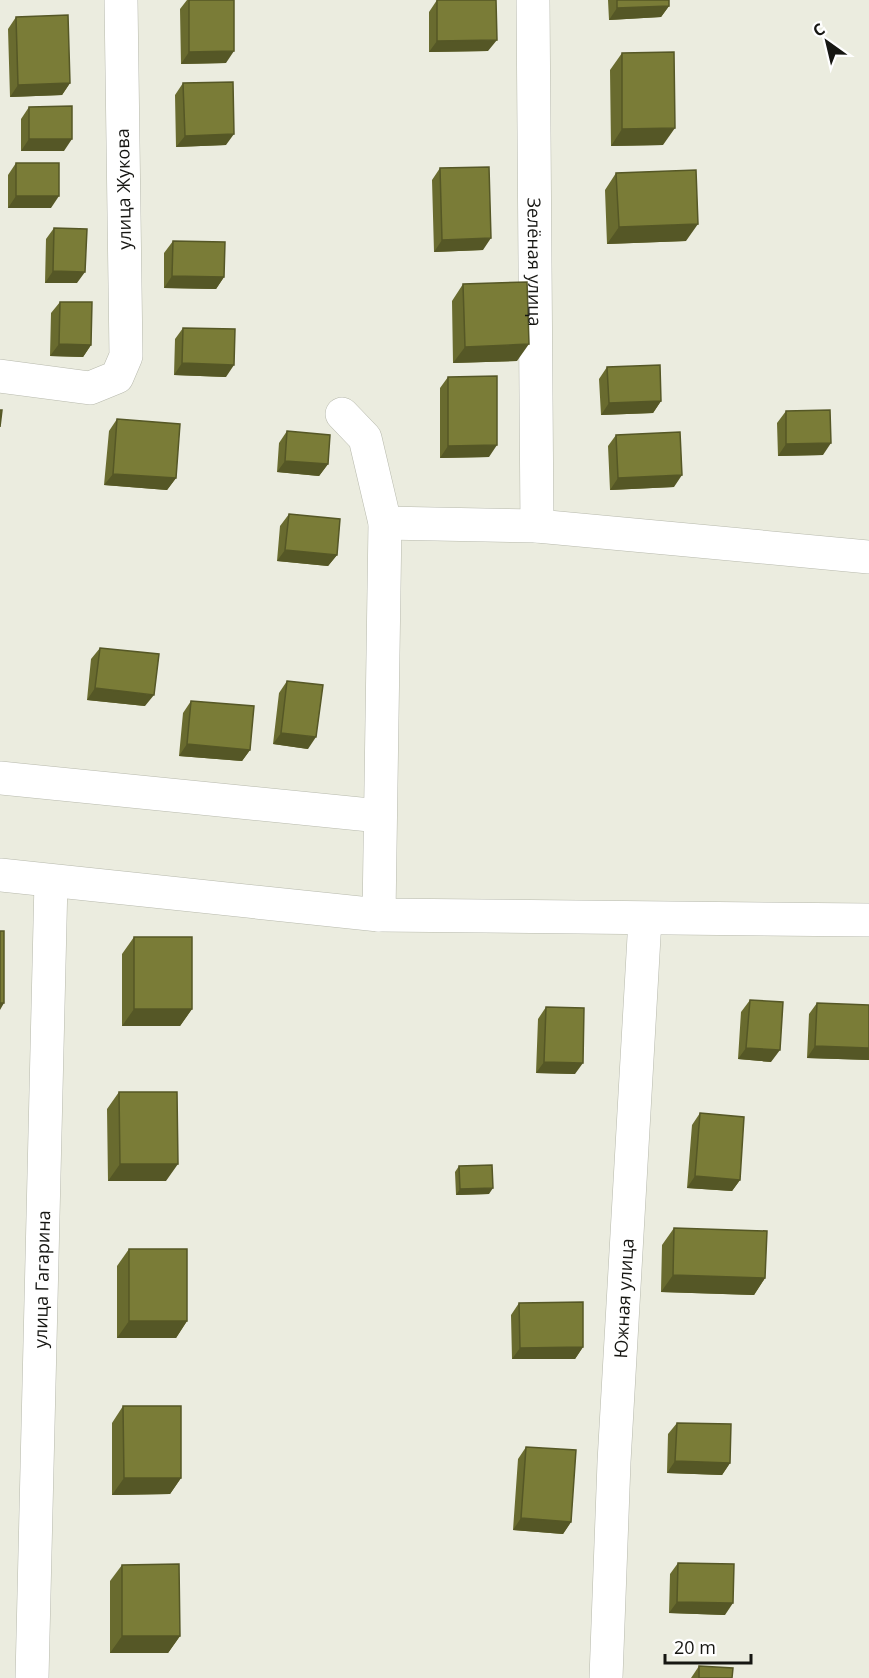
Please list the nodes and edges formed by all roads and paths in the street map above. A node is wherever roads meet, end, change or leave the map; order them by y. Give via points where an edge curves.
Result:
1 (121, 0) edge
2 (533, 0) edge
3 (0, 376) edge
4 (342, 414) dead end
5 (385, 523) junction
6 (537, 526) junction
7 (869, 557) edge
8 (0, 778) edge
9 (380, 816) junction
10 (0, 875) edge
11 (51, 881) junction
12 (379, 915) junction
13 (645, 919) junction
14 (869, 920) edge
15 (32, 1678) edge
16 (606, 1678) edge

1 - 3 street, улица Жукова via 126,356 117,377 90,388
2 - 6 street, Зелёная улица
4 - 5 street via 365,438
5 - 6 street
5 - 9 street
6 - 7 street
8 - 9 street
9 - 12 street
10 - 11 street
11 - 12 street
11 - 15 street, улица Гагарина
12 - 13 street
13 - 14 street
13 - 16 street, Южная улица via 614,1462

